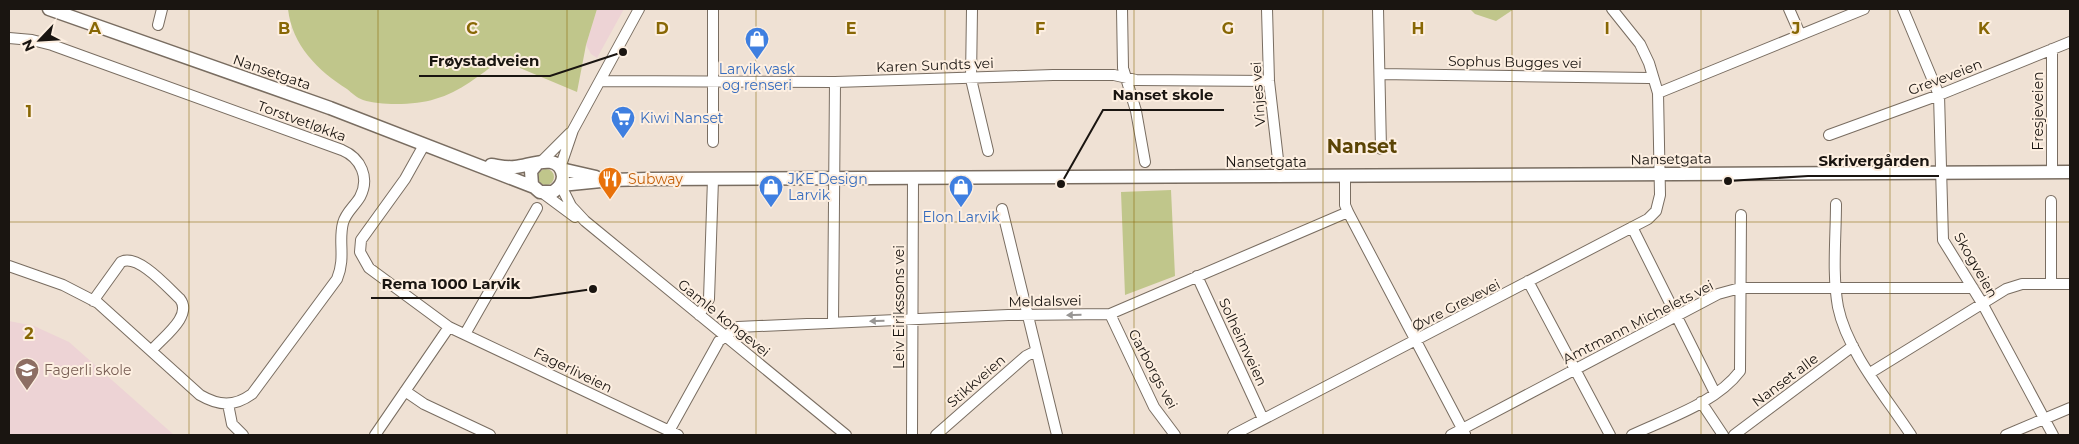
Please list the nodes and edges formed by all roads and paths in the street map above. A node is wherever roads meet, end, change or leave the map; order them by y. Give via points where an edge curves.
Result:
1 (49, 9) edge
2 (162, 9) edge
3 (639, 9) edge
4 (713, 9) edge
5 (972, 9) edge
6 (1122, 9) edge
7 (1268, 9) edge
8 (1378, 9) edge
9 (1612, 9) edge
10 (1789, 9) edge
11 (1864, 9) edge
12 (1903, 9) edge
13 (158, 25) dead end
14 (1800, 34) junction
15 (9, 38) edge
16 (2070, 42) edge
17 (2052, 49) junction
18 (1380, 74) junction
19 (1125, 78) junction
20 (1649, 78) dead end
21 (971, 79) junction
22 (712, 81) junction
23 (1270, 81) junction
24 (600, 82) junction
25 (835, 82) junction
26 (1658, 92) junction
27 (1939, 95) junction
28 (573, 130) junction
29 (1829, 135) dead end
30 (713, 142) dead end
31 (424, 145) junction
32 (1381, 149) dead end
33 (988, 151) dead end
34 (539, 162) junction
35 (1145, 162) dead end
36 (483, 166) junction
37 (561, 169) junction
38 (2052, 172) junction
39 (2070, 172) edge
40 (1942, 173) junction
41 (1661, 175) junction
42 (1345, 176) junction
43 (1280, 177) junction
44 (913, 178) junction
45 (712, 179) junction
46 (835, 179) junction
47 (611, 180) junction
48 (561, 185) junction
49 (539, 190) junction
50 (2052, 201) dead end
51 (1836, 204) dead end
52 (537, 208) dead end
53 (1002, 209) dead end
54 (1348, 212) junction
55 (1741, 215) dead end
56 (586, 221) junction
57 (1632, 228) junction
58 (9, 266) edge
59 (1197, 276) junction
60 (1528, 282) junction
61 (2051, 284) junction
62 (2070, 284) edge
63 (1740, 288) junction
64 (1836, 288) junction
65 (1973, 288) junction
66 (93, 301) junction
67 (1982, 303) junction
68 (1110, 314) junction
69 (699, 315) junction
70 (1028, 315) junction
71 (1676, 317) junction
72 (913, 320) junction
73 (833, 322) junction
74 (449, 327) junction
75 (465, 334) junction
76 (724, 336) junction
77 (1416, 341) junction
78 (1853, 346) junction
79 (152, 350) junction
80 (1036, 351) junction
81 (1575, 370) junction
82 (1870, 373) junction
83 (404, 391) junction
84 (1715, 393) junction
85 (1701, 402) junction
86 (228, 404) junction
87 (2070, 408) edge
88 (2044, 418) junction
89 (1263, 419) junction
90 (1464, 432) edge
91 (674, 433) edge
92 (243, 435) edge
93 (377, 435) edge
94 (490, 435) edge
95 (846, 435) edge
96 (912, 435) edge
97 (936, 435) edge
98 (1057, 435) edge
99 (1175, 435) edge
100 (1233, 435) edge
101 (1451, 435) edge
102 (1610, 435) edge
103 (1632, 435) edge
104 (1723, 435) edge
105 (1734, 435) edge
106 (1911, 435) edge
107 (2006, 435) edge
108 (2053, 435) edge

1 - 31 main road, Nansetgata via 330,108
2 - 13 street
3 - 24 street
4 - 22 street
5 - 21 street
6 - 19 street
7 - 23 street, Vinjes vei
8 - 18 street
9 - 26 street, Øvre Grevevei via 1640,44
10 - 14 street
11 - 14 street
12 - 27 street, Skogveien
14 - 26 street
15 - 86 street, Torstvetløkka via 52,45 342,150 359,163 364,173 364,185 360,198 348,211 342,225 343,258 337,279 252,394 242,401
16 - 17 street, Greveveien
17 - 27 street, Greveveien
17 - 38 street, Fresjeveien
18 - 20 street, Sophus Bugges vei
18 - 32 street
19 - 21 street, Karen Sundts vei via 1114,75 1053,75
19 - 23 street, Karen Sundts vei
19 - 35 street via 1136,111
21 - 25 street, Karen Sundts vei
21 - 33 street
22 - 24 street, Karen Sundts vei
22 - 25 street, Karen Sundts vei
22 - 30 street
23 - 43 street, Vinjes vei
24 - 28 street
25 - 46 street
26 - 41 street, Øvre Grevevei
27 - 29 street, Greveveien
27 - 40 street, Skogveien
28 - 34 street
28 - 37 street
31 - 36 main road, Nansetgata
31 - 74 street, Fagerliveien via 406,179 365,233 360,252 369,268
34 - 36 main road, Nansetgata via 516,167
34 - 37 main road via 554,162
34 - 49 main road via 530,177
36 - 49 main road, Nansetgata
37 - 47 main road, Nansetgata
37 - 48 main road
38 - 39 main road, Nansetgata
38 - 40 main road, Nansetgata
40 - 41 main road, Nansetgata
40 - 65 street, Skogveien via 1943,240
41 - 42 main road, Nansetgata
41 - 57 street, Øvre Grevevei via 1660,204 1648,219
42 - 43 main road, Nansetgata
42 - 54 street
43 - 44 main road, Nansetgata
44 - 46 main road, Nansetgata
44 - 72 street, Leiv Eirikssons vei
45 - 46 main road, Nansetgata
45 - 47 main road, Nansetgata
45 - 69 street via 709,299
46 - 73 street
47 - 48 main road, Nansetgata
48 - 49 main road via 554,192
48 - 56 street, Gamle kongevei via 571,206
49 - 56 street, Gamle kongevei
50 - 61 street
51 - 64 street
52 - 75 street
53 - 70 street
54 - 59 street, Meldalsvei
54 - 77 street
55 - 63 street
56 - 69 street, Gamle kongevei
57 - 60 street, Øvre Grevevei
57 - 71 street
58 - 66 street
59 - 68 street, Meldalsvei
59 - 89 street, Solheimveien
60 - 77 street, Øvre Grevevei
60 - 81 street
61 - 62 street
61 - 67 street via 2014,286
63 - 64 street, Amtmann Michelets vei
63 - 71 street, Amtmann Michelets vei via 1718,294
63 - 84 street via 1740,371 1730,384
64 - 65 street, Amtmann Michelets vei
64 - 78 street via 1840,315
65 - 67 street, Skogveien
66 - 79 street
66 - 79 street via 121,262 137,261 185,307 183,316
67 - 82 street
67 - 88 street, Skogveien
68 -> 70 street, Meldalsvei
68 - 99 street, Garborgs vei via 1154,407
69 - 76 street, Gamle kongevei
70 - 72 street, Meldalsvei
70 - 80 street
71 - 81 street, Amtmann Michelets vei
71 - 84 street
72 -> 73 street, Meldalsvei
72 - 96 street, Leiv Eirikssons vei
73 - 76 street, Meldalsvei via 738,327
74 - 75 street, Fagerliveien
74 - 83 street
75 - 91 street, Fagerliveien
76 - 91 street, Fagerliveien via 718,341
76 - 95 street, Gamle kongevei
77 - 89 street, Øvre Grevevei
77 - 90 street
78 - 82 street
78 - 105 street, Nanset alle
79 - 86 street via 200,395 212,402
80 - 97 street, Stikkveien via 1026,356
80 - 98 street
81 - 90 street, Amtmann Michelets vei
81 - 102 street
82 - 106 street
83 - 93 street
83 - 94 street
84 - 85 street
85 - 103 street
85 - 104 street
86 - 92 street via 232,424
87 - 88 street
88 - 107 street
88 - 108 street, Skogveien
89 - 100 street, Øvre Grevevei
90 - 101 street, Amtmann Michelets vei

